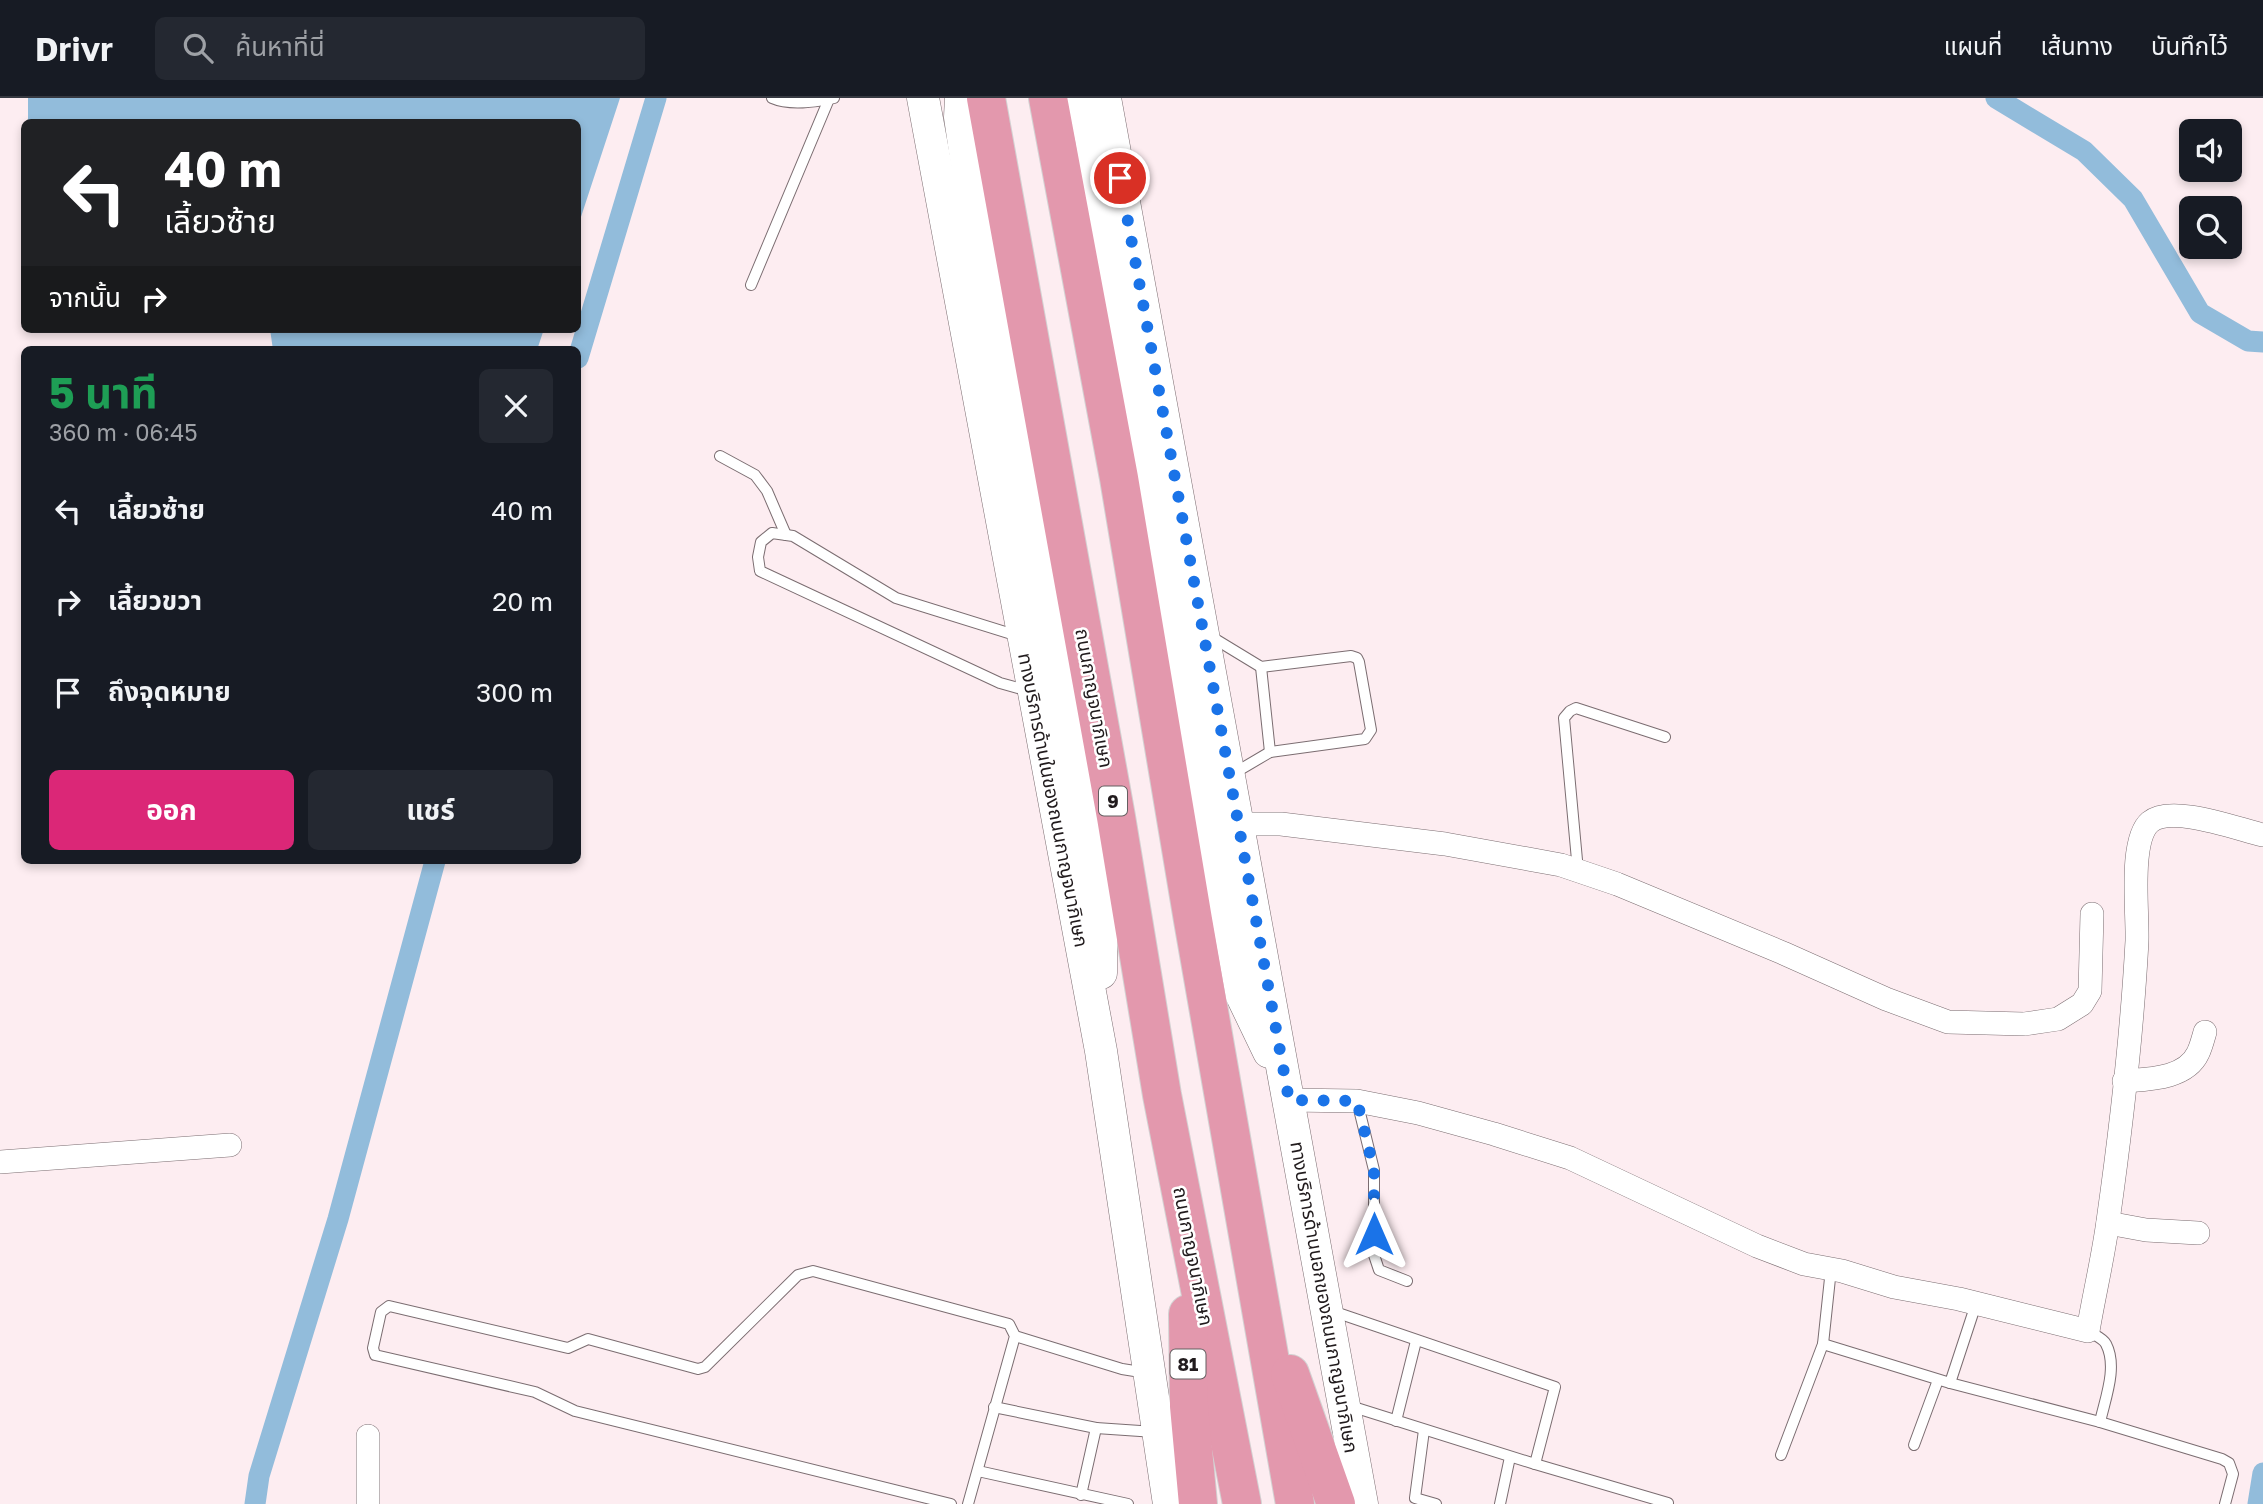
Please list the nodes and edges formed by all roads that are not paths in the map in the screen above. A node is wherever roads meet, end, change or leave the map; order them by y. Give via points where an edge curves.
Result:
1 (772, 98) edge
2 (832, 98) edge
3 (923, 98) edge
4 (961, 98) edge
5 (986, 98) edge
6 (1048, 98) edge
7 (1082, 98) edge
8 (1105, 98) edge
9 (751, 285) dead end
10 (720, 456) dead end
11 (786, 535) junction
12 (1202, 631) junction
13 (1023, 638) junction
14 (1261, 667) junction
15 (1033, 692) junction
16 (1665, 737) dead end
17 (1270, 752) junction
18 (1229, 776) junction
19 (1116, 817) junction
20 (1238, 824) junction
21 (2263, 835) edge
22 (1578, 871) junction
23 (1101, 893) junction
24 (2092, 914) dead end
25 (2205, 1032) dead end
26 (1101, 1051) junction
27 (2124, 1081) junction
28 (1289, 1096) junction
29 (1357, 1101) junction
30 (230, 1144) dead end
31 (0, 1162) edge
32 (2108, 1223) junction
33 (1187, 1224) junction
34 (2199, 1233) dead end
35 (1831, 1269) junction
36 (1407, 1281) dead end
37 (1257, 1286) junction
38 (1976, 1304) junction
39 (1328, 1309) junction
40 (2088, 1331) junction
41 (1015, 1336) junction
42 (1416, 1341) junction
43 (1823, 1345) junction
44 (1149, 1373) junction
45 (1944, 1381) junction
46 (1344, 1404) junction
47 (995, 1407) junction
48 (1396, 1421) junction
49 (2100, 1422) junction
50 (1096, 1428) junction
51 (1424, 1430) junction
52 (1158, 1432) junction
53 (368, 1436) dead end
54 (1914, 1445) dead end
55 (1781, 1455) dead end
56 (1510, 1457) junction
57 (1535, 1464) junction
58 (978, 1471) junction
59 (1081, 1495) junction
60 (1668, 1503) edge
61 (368, 1504) edge
62 (951, 1504) edge
63 (968, 1504) edge
64 (1128, 1504) edge
65 (1169, 1504) edge
66 (1198, 1504) edge
67 (1242, 1504) edge
68 (1295, 1504) edge
69 (1336, 1504) edge
70 (1362, 1504) edge
71 (1436, 1504) edge
72 (1500, 1504) edge
73 (2225, 1504) edge

1 - 2 lane via 814,102
2 - 9 lane
3 - 13 main road, ทางบริการด้านในของถนนกาญจนาภิเษก
4 - 23 main road via 962,138
5 - 19 highway, ถนนกาญจนาภิเษก / 9
6 - 37 highway via 1119,478
7 - 28 main road via 1139,439 1242,996
8 - 12 main road, ทางบริการด้านนอกของถนนกาญจนาภิเษก
10 - 11 lane via 755,475
11 - 13 lane via 896,597
11 - 15 lane via 772,533 761,541 760,571 1000,683
12 - 14 lane
12 - 18 main road, ทางบริการด้านนอกของถนนกาญจนาภิเษก
13 - 15 main road, ทางบริการด้านในของถนนกาญจนาภิเษก
14 - 17 lane
14 - 17 lane via 1357,658 1371,730 1365,738
15 - 26 main road, ทางบริการด้านในของถนนกาญจนาภิเษก
16 - 22 lane via 1576,708 1564,718
17 - 18 lane
18 - 20 main road, ทางบริการด้านนอกของถนนกาญจนาภิเษก
19 - 23 highway
19 - 33 highway, ถนนกาญจนาภิเษก / 9
20 - 22 street via 1281,824 1445,844
20 - 28 main road, ทางบริการด้านนอกของถนนกาญจนาภิเษก
21 - 27 street via 2167,814 2151,821 2140,834 2137,939
22 - 24 street via 1948,1022 2024,1024 2062,1018 2078,1007 2090,991
23 - 26 main road
25 - 27 street via 2198,1056 2179,1072
26 - 44 main road, ทางบริการด้านในของถนนกาญจนาภิเษก
27 - 32 street
28 - 29 street
28 - 39 main road, ทางบริการด้านนอกของถนนกาญจนาภิเษก
29 - 35 street via 1418,1113 1570,1158 1757,1246
29 - 36 lane via 1374,1170 1374,1255 1379,1270
30 - 31 street
32 - 34 street
32 - 40 street
33 - 66 highway, 81 via 1189,1406
33 - 67 highway, ถนนกาญจนาภิเษก / 9
35 - 38 street
35 - 43 lane
37 - 68 highway
37 - 69 highway
38 - 40 street
38 - 45 lane
39 - 42 lane
39 - 46 main road, ทางบริการด้านนอกของถนนกาญจนาภิเษก
40 - 49 lane via 2105,1342 2111,1359
41 - 44 lane
41 - 47 lane
41 - 62 lane via 1009,1324 813,1271 798,1275 705,1367 698,1368 588,1339 568,1348 389,1306 381,1312 373,1348 376,1354 535,1392 575,1411
42 - 48 lane
42 - 57 lane via 1555,1387
43 - 45 lane
43 - 55 lane
44 - 52 main road, ทางบริการด้านในของถนนกาญจนาภิเษก
45 - 49 lane
45 - 54 lane
46 - 48 lane
46 - 70 main road, ทางบริการด้านนอกของถนนกาญจนาภิเษก
47 - 50 lane
47 - 58 lane
48 - 51 lane
49 - 73 lane via 2229,1463 2233,1474
50 - 52 lane
50 - 59 lane
51 - 56 lane
51 - 71 lane via 1415,1498
52 - 65 main road, ทางบริการด้านในของถนนกาญจนาภิเษก
53 - 61 street
56 - 57 lane
56 - 72 lane
57 - 60 lane
58 - 59 lane
58 - 63 lane
59 - 64 lane

